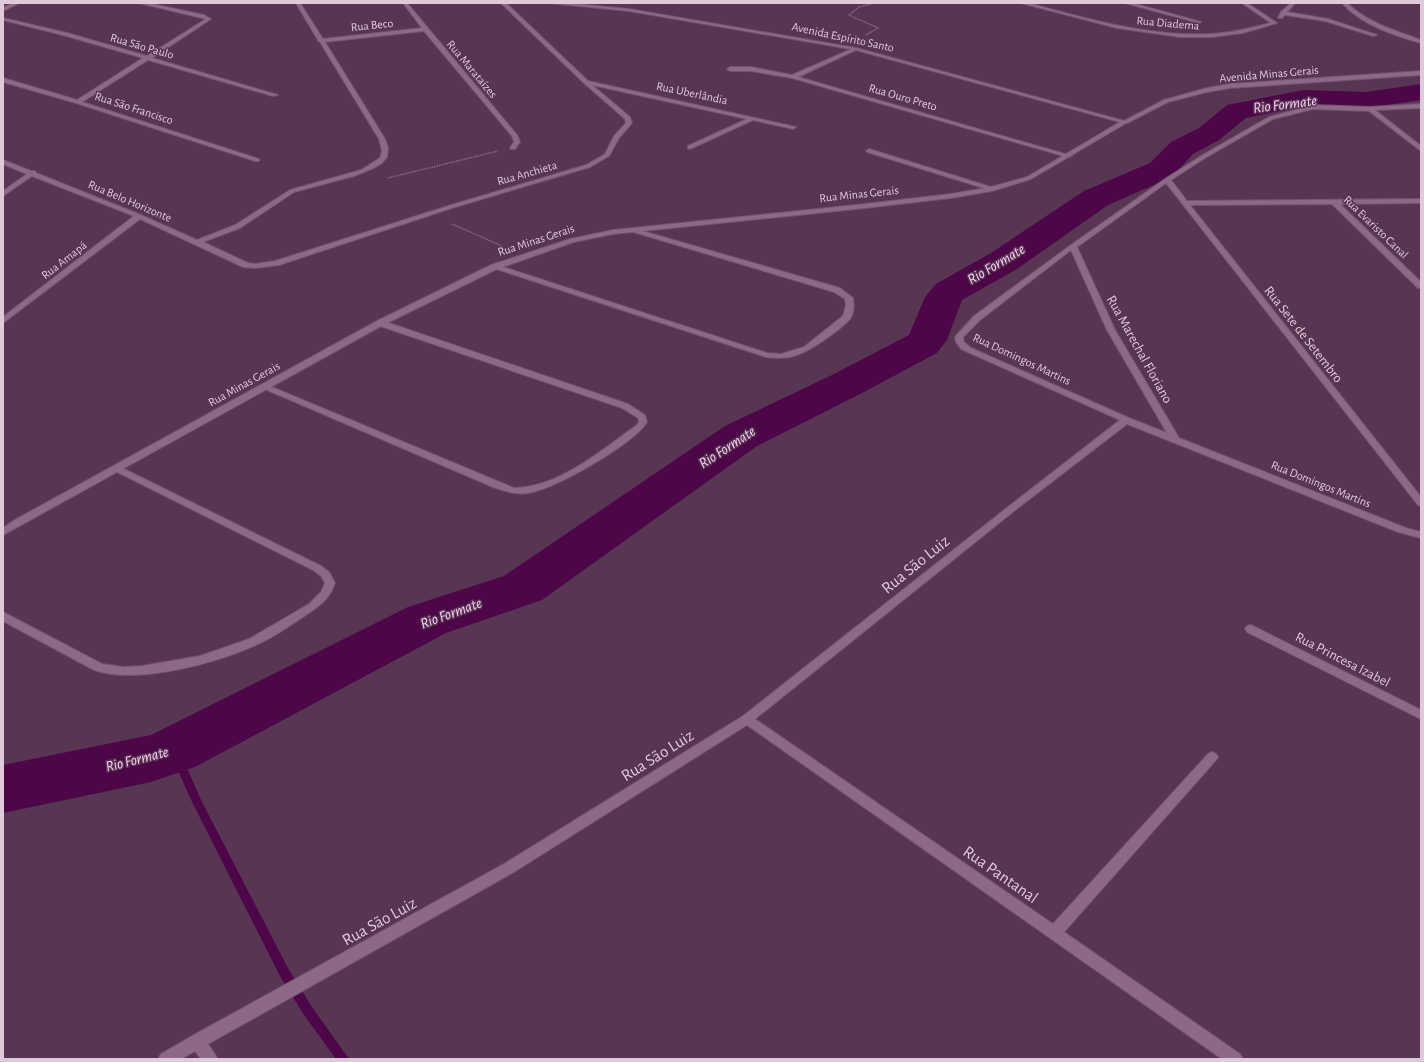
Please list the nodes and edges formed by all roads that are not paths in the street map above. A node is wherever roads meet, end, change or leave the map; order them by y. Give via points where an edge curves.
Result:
1 (17, 3) edge
2 (141, 3) edge
3 (298, 3) edge
4 (405, 3) edge
5 (503, 3) edge
6 (551, 3) edge
7 (568, 3) edge
8 (594, 3) edge
9 (1023, 3) edge
10 (1127, 3) edge
11 (1244, 3) edge
12 (1293, 3) edge
13 (1344, 3) edge
14 (560, 4) junction
15 (3, 10) edge
16 (629, 10) junction
17 (1283, 13) junction
18 (3, 19) edge
19 (1198, 22) dead end
20 (1275, 24) junction
21 (425, 29) junction
22 (1376, 35) dead end
23 (320, 40) junction
24 (1421, 42) edge
25 (856, 49) junction
26 (148, 58) junction
27 (730, 69) dead end
28 (1421, 72) edge
29 (793, 78) junction
30 (3, 80) edge
31 (586, 82) junction
32 (275, 95) dead end
33 (78, 102) junction
34 (1421, 106) edge
35 (1370, 109) junction
36 (753, 118) junction
37 (1125, 122) junction
38 (793, 127) dead end
39 (690, 147) dead end
40 (512, 148) dead end
41 (1421, 149) edge
42 (869, 151) dead end
43 (1069, 156) junction
44 (257, 160) dead end
45 (3, 162) edge
46 (33, 172) junction
47 (1167, 180) junction
48 (992, 189) junction
49 (3, 194) edge
50 (1333, 201) junction
51 (1421, 201) edge
52 (1185, 204) junction
53 (139, 216) junction
54 (632, 230) junction
55 (197, 242) junction
56 (1073, 246) junction
57 (246, 265) joint
58 (494, 267) junction
59 (1421, 286) edge
60 (3, 321) edge
61 (380, 323) junction
62 (264, 387) junction
63 (1126, 420) junction
64 (1176, 441) junction
65 (116, 468) junction
66 (1421, 503) edge
67 (3, 532) edge
68 (1421, 535) edge
69 (3, 616) edge
70 (1251, 629) dead end
71 (1421, 715) edge
72 (746, 719) junction
73 (1212, 757) dead end
74 (1054, 933) junction
75 (197, 1041) junction
76 (166, 1059) edge
77 (210, 1059) edge
78 (1235, 1059) edge

1 - 15 street
2 - 26 street via 209,18
3 - 23 street
4 - 21 street, Rua Marataízes
5 - 31 street, Rua Anchieta
6 - 14 street, Avenida Espírito Santo
7 - 14 street
8 - 16 street
9 - 20 street, Rua Diadema via 1130,30 1173,36 1226,35
10 - 19 street
11 - 20 street
12 - 17 street
13 - 24 street via 1361,19
14 - 16 street, Avenida Espírito Santo
16 - 25 street, Avenida Espírito Santo
17 - 20 street
17 - 22 street via 1326,20
18 - 26 street, Rua São Paulo
21 - 23 street, Rua Beco
21 - 40 street, Rua Marataízes via 515,136 517,142
23 - 55 street via 382,139 386,151 384,157 367,168 284,194 232,229
25 - 29 street
25 - 37 street, Avenida Espírito Santo
26 - 32 street, Rua São Paulo
26 - 33 street
27 - 29 street, Rua Ouro Preto via 752,70
28 - 37 street, Avenida Minas Gerais via 1230,86 1166,101
29 - 43 street, Rua Ouro Preto
30 - 33 street, Rua São Francisco
31 - 36 street, Rua Uberlândia
31 - 57 street, Rua Anchieta via 629,121 606,155 588,166 429,213 276,263
33 - 44 street, Rua São Francisco
34 - 35 street, Rua Domingos Martins
35 - 41 street
35 - 47 street, Rua Domingos Martins via 1313,107 1271,118
36 - 38 street, Rua Uberlândia
36 - 39 street
37 - 43 street, Rua Minas Gerais
42 - 48 street
43 - 48 street, Rua Minas Gerais via 1029,178
45 - 46 street, Rua Belo Horizonte
46 - 49 street
46 - 53 street, Rua Belo Horizonte
47 - 52 street, Rua Sete de Setembro
47 - 56 street, Rua Domingos Martins
48 - 54 street, Rua Minas Gerais via 856,207
50 - 51 street
50 - 52 street
50 - 59 street, Rua Evaristo Canal
52 - 66 street, Rua Sete de Setembro
53 - 55 street, Rua Belo Horizonte
53 - 60 street, Rua Amapá
54 - 58 street, Rua Minas Gerais via 572,240
54 - 58 street via 837,290 849,298 847,317 807,349 781,356 766,355
55 - 57 street, Rua Belo Horizonte
56 - 63 street, Rua Domingos Martins via 976,318 959,337 959,342 971,351
56 - 64 street, Rua Marechal Floriano via 1111,330
58 - 61 street, Rua Minas Gerais
61 - 62 street, Rua Minas Gerais
61 - 62 street via 625,406 642,416 643,422 640,428 560,479 540,487 514,491 496,486
62 - 65 street, Rua Minas Gerais
63 - 64 street, Rua Domingos Martins
63 - 72 street, Rua São Luiz
64 - 68 street, Rua Domingos Martins via 1394,527
65 - 67 street, Rua Minas Gerais
65 - 69 street via 317,568 325,574 330,583 328,593 310,608 252,642 206,658 130,671 107,670
70 - 71 street, Rua Princesa Izabel
72 - 74 street, Rua Pantanal
72 - 75 street, Rua São Luiz via 509,868
73 - 74 street
74 - 78 street, Rua Pantanal
75 - 76 street, Rua São Luiz
75 - 77 street

